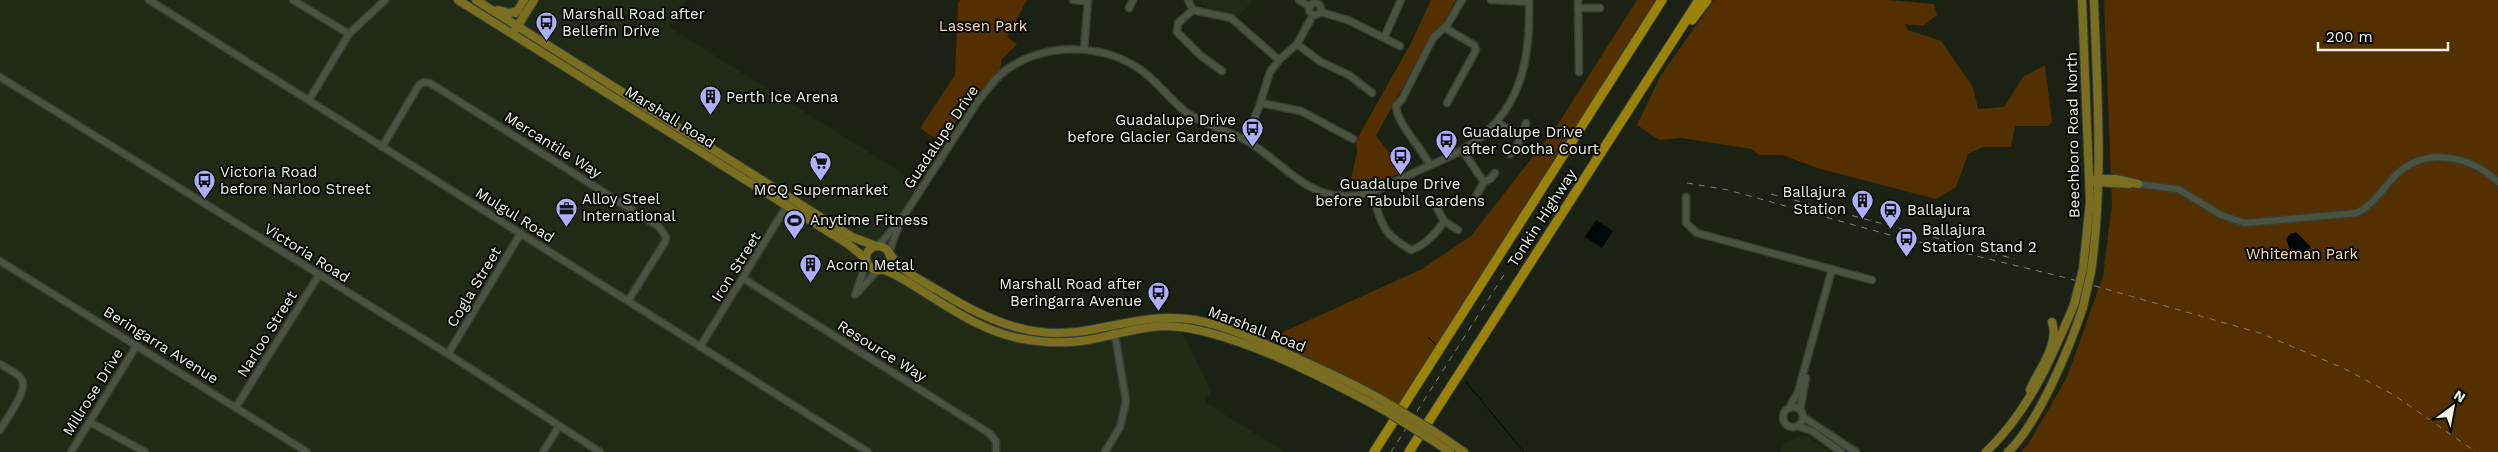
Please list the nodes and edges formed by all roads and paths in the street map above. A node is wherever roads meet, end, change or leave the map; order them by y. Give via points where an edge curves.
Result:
1 (149, 0) edge
2 (293, 0) edge
3 (385, 0) edge
4 (458, 0) edge
5 (476, 0) edge
6 (482, 0) edge
7 (524, 0) edge
8 (534, 0) edge
9 (1073, 0) edge
10 (1088, 0) edge
11 (1133, 0) edge
12 (1188, 0) edge
13 (1299, 0) edge
14 (1401, 0) edge
15 (1462, 0) edge
16 (1491, 0) edge
17 (1578, 0) edge
18 (1662, 0) edge
19 (1699, 0) edge
20 (1707, 0) edge
21 (2084, 0) edge
22 (2089, 0) edge
23 (2094, 0) edge
24 (1529, 1) edge
25 (1319, 2) edge
26 (1310, 7) junction
27 (529, 8) junction
28 (1129, 8) dead end
29 (1578, 8) junction
30 (1600, 8) dead end
31 (1193, 10) junction
32 (518, 11) junction
33 (1320, 12) junction
34 (1313, 15) junction
35 (514, 24) junction
36 (1445, 28) junction
37 (506, 30) junction
38 (349, 34) junction
39 (513, 34) junction
40 (530, 35) junction
41 (1384, 38) junction
42 (1297, 44) junction
43 (1400, 46) dead end
44 (1084, 49) junction
45 (1279, 60) junction
46 (1222, 71) dead end
47 (1579, 72) dead end
48 (1651, 74) junction
49 (0, 77) edge
50 (1372, 93) dead end
51 (309, 100) junction
52 (1448, 103) dead end
53 (1261, 104) junction
54 (1497, 122) junction
55 (1526, 123) dead end
56 (1520, 137) junction
57 (1353, 139) dead end
58 (1245, 140) junction
59 (382, 147) junction
60 (1462, 150) junction
61 (2099, 150) junction
62 (1510, 154) dead end
63 (1430, 165) junction
64 (1495, 172) dead end
65 (2090, 180) junction
66 (2099, 181) junction
67 (1484, 182) junction
68 (2118, 182) junction
69 (2498, 182) edge
70 (2138, 184) joint
71 (1372, 194) junction
72 (1476, 196) dead end
73 (1686, 197) dead end
74 (792, 199) junction
75 (787, 206) junction
76 (1437, 208) dead end
77 (2099, 208) junction
78 (901, 220) junction
79 (1444, 222) junction
80 (1458, 230) dead end
81 (521, 233) junction
82 (877, 246) junction
83 (889, 253) junction
84 (866, 260) junction
85 (1, 263) edge
86 (879, 270) junction
87 (1834, 270) junction
88 (319, 274) junction
89 (744, 279) junction
90 (1872, 280) dead end
91 (628, 301) junction
92 (2052, 322) dead end
93 (1113, 325) junction
94 (1115, 334) junction
95 (137, 345) junction
96 (700, 347) junction
97 (448, 354) junction
98 (0, 364) edge
99 (236, 407) junction
100 (1387, 407) junction
101 (1789, 408) junction
102 (1802, 414) junction
103 (2015, 419) junction
104 (90, 422) junction
105 (559, 426) junction
106 (1797, 426) junction
107 (0, 430) edge
108 (1431, 434) junction
109 (1410, 451) edge
110 (71, 452) edge
111 (145, 452) edge
112 (307, 452) edge
113 (543, 452) edge
114 (600, 452) edge
115 (868, 452) edge
116 (996, 452) edge
117 (1105, 452) edge
118 (1374, 452) edge
119 (1450, 452) edge
120 (1464, 452) edge
121 (1841, 452) edge
122 (1856, 452) edge
123 (1986, 452) edge
124 (2008, 452) edge

1 - 51 street, Mulgul Road
2 - 38 street
3 - 38 street
4 - 37 main road, Marshall Road
5 - 35 main road, Marshall Road
6 - 32 main road via 504,13
7 - 32 main road
8 - 27 main road
9 - 10 street
10 - 44 street
11 - 28 street
12 - 31 street
13 - 26 street
14 - 41 street
15 - 36 street
16 - 24 street
17 - 29 street
18 - 118 highway, Tonkin Highway
19 - 48 highway, Tonkin Highway
20 - 48 highway
21 - 22 main road
21 - 65 main road, Beechboro Road North
23 - 61 main road, Beechboro Road North
24 - 54 street, Guadalupe Drive via 1530,42 1526,64 1513,99
25 - 26 street
25 - 33 street
26 - 34 street
27 - 35 main road
27 - 40 main road via 527,29
29 - 30 street
29 - 47 street
31 - 45 street via 1231,18
31 - 46 street via 1178,23 1177,32
32 - 35 main road
33 - 34 street
33 - 41 street via 1348,20
34 - 42 street
35 - 37 main road
35 - 39 main road
35 - 40 main road, Marshall Road
36 - 52 street via 1474,45 1476,50
36 - 63 street via 1433,38 1396,106 1396,116 1421,147
37 - 39 main road, Marshall Road
38 - 51 street
39 - 75 main road, Marshall Road
40 - 74 main road, Marshall Road
41 - 43 street
42 - 45 street
42 - 50 street
44 - 58 street, Guadalupe Drive via 1130,63 1147,74 1177,105 1196,119
44 - 78 street, Guadalupe Drive via 1030,57 1006,70 993,82
45 - 53 street via 1266,80
48 - 109 highway, Tonkin Highway
49 - 88 street, Victoria Road
51 - 59 street, Mulgul Road
53 - 57 street via 1301,110
53 - 58 street
54 - 56 street
54 - 60 street, Guadalupe Drive
55 - 56 street
56 - 62 street
58 - 71 street, Guadalupe Drive via 1324,193 1344,197
59 - 81 street, Mulgul Road
59 - 91 street, Mercantile Way via 424,82 584,179 659,227 666,237
60 - 63 street, Guadalupe Drive
60 - 67 street
61 - 66 main road, Beechboro Road North
61 - 68 main road via 2106,172
63 - 71 street, Guadalupe Drive
64 - 67 street
65 - 66 main road
65 - 103 main road, Beechboro Road North, bridge via 2090,215 2083,269 2074,305 2057,348 2034,392
66 - 68 main road
66 - 77 main road, Beechboro Road North
67 - 72 street
68 - 70 main road
68 - 77 main road via 2103,194
69 - 70 street via 2472,163 2437,157 2420,161 2397,175 2367,208 2357,213 2254,224 2229,219 2178,189
71 - 79 street via 1385,231 1411,250 1418,248
73 - 87 street via 1686,223 1697,233
74 - 75 street, Iron Street
74 - 82 main road, Marshall Road via 852,237
75 - 84 main road, Marshall Road via 848,244
75 - 89 street, Iron Street
76 - 79 street
77 - 124 main road, Beechboro Road North, bridge via 2091,272 2072,339 2025,431
78 - 82 street, Guadalupe Drive
78 - 83 street, Guadalupe Drive
79 - 80 street
81 - 91 street, Mulgul Road
81 - 97 street, Cogla Street
82 - 83 main road
82 - 84 main road via 868,250
83 - 86 main road via 888,265
83 - 93 main road, Marshall Road via 905,270 968,309 1010,327 1056,333
84 - 86 main road via 870,267
84 - 86 street via 855,295
85 - 95 street, Beringarra Avenue
86 - 94 main road, Marshall Road via 900,277 974,322 1008,336 1056,342
87 - 90 street
87 - 101 street via 1798,392
87 - 102 street via 1802,394
88 - 97 street, Victoria Road
88 - 99 street, Narloo Street
89 - 96 street, Iron Street
89 - 116 street, Resource Way via 989,433 996,441
91 - 96 street, Mulgul Road
92 - 103 main road via 2051,348
93 - 94 street
93 - 100 main road, Marshall Road via 1163,317 1191,319 1217,326 1308,363
94 - 100 main road, Marshall Road via 1163,326 1215,334
94 - 117 street via 1126,401 1120,427
95 - 99 street, Beringarra Avenue
95 - 104 street, Millrose Drive
96 - 115 street, Mulgul Road
97 - 105 street, Victoria Road
98 - 107 street via 24,382 24,390
99 - 112 street, Beringarra Avenue
100 - 108 main road, Marshall Road, bridge
101 - 102 street
101 - 106 street via 1784,421
102 - 106 street via 1802,423
102 - 122 street
103 - 123 main road, Beechboro Road North
104 - 110 street, Millrose Drive
104 - 111 street
105 - 113 street
105 - 114 street, Victoria Road
106 - 121 street via 1812,431
108 - 119 main road, Marshall Road
108 - 120 main road, Marshall Road

